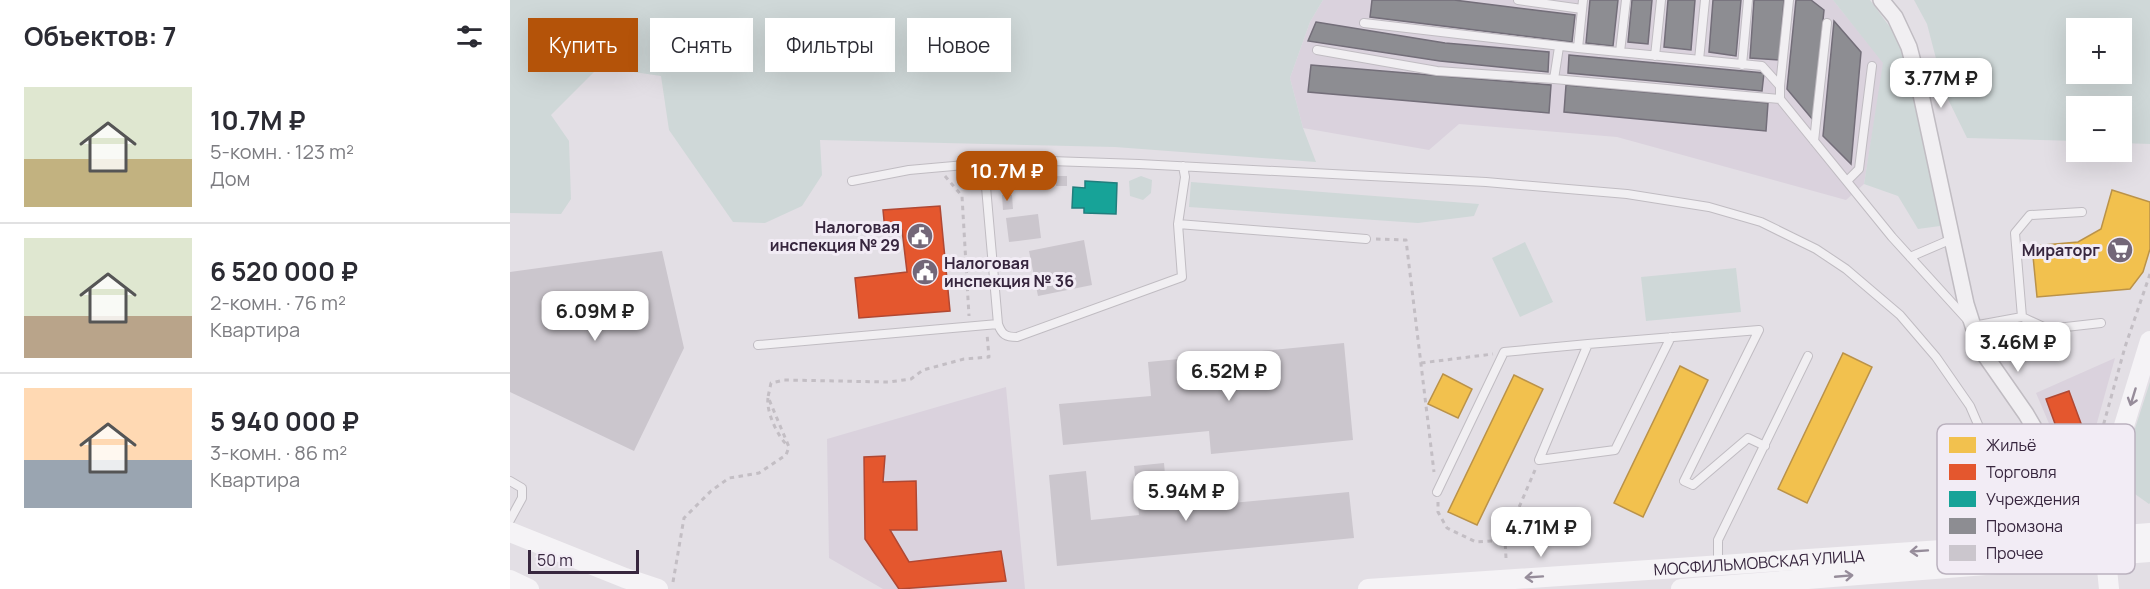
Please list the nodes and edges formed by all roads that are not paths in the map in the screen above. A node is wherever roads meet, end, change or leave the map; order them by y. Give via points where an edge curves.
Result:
1 (1518, 0) edge
2 (1583, 0) edge
3 (1626, 0) edge
4 (1661, 0) edge
5 (1705, 0) edge
6 (1748, 0) edge
7 (1789, 0) edge
8 (1881, 0) edge
9 (1582, 9) junction
10 (1364, 22) dead end
11 (1827, 22) dead end
12 (1559, 47) junction
13 (1578, 48) junction
14 (1317, 50) dead end
15 (1620, 52) junction
16 (1655, 56) junction
17 (1699, 60) junction
18 (1742, 64) junction
19 (1872, 66) dead end
20 (1554, 79) junction
21 (1780, 86) junction
22 (1780, 99) junction
23 (1814, 141) junction
24 (984, 164) junction
25 (1183, 166) junction
26 (852, 181) dead end
27 (1846, 181) junction
28 (2082, 212) dead end
29 (1179, 225) junction
30 (1366, 239) road end
31 (1952, 239) junction
32 (1910, 257) junction
33 (2022, 317) junction
34 (2101, 322) dead end
35 (998, 324) junction
36 (1973, 326) junction
37 (1671, 337) junction
38 (2150, 342) edge
39 (1588, 344) junction
40 (758, 345) dead end
41 (1808, 356) dead end
42 (1978, 424) edge
43 (2031, 424) edge
44 (2125, 424) edge
45 (1765, 446) junction
46 (510, 481) edge
47 (1437, 492) road end
48 (510, 520) edge
49 (510, 532) edge
50 (2150, 532) edge
51 (2135, 536) edge
52 (1937, 549) edge
53 (2135, 550) edge
54 (2150, 552) edge
55 (1760, 562) junction
56 (1937, 564) edge
57 (1718, 565) junction
58 (2106, 574) edge
59 (510, 580) edge
60 (666, 586) edge
61 (1761, 586) edge
62 (529, 589) edge
63 (1368, 589) edge
64 (1681, 589) edge
65 (2109, 589) edge

1 - 9 lane
2 - 9 lane
3 - 15 lane
4 - 16 lane
5 - 17 lane
6 - 18 lane
7 - 21 lane
8 - 31 street via 1895,17 1909,47
9 - 13 lane
10 - 12 lane
11 - 23 lane
12 - 13 lane
12 - 20 lane
13 - 15 lane
14 - 20 lane via 1437,71
15 - 16 lane
16 - 17 lane
17 - 18 lane
18 - 21 lane via 1762,66
19 - 27 lane via 1859,169
20 - 22 lane
21 - 22 lane
22 - 23 lane
23 - 27 lane
24 - 25 lane via 1021,160
24 - 26 lane via 909,170
24 - 35 lane
25 - 29 lane
25 - 42 lane via 1486,182 1627,194 1709,207 1761,222 1846,269 1900,315 1936,357
27 - 32 lane
28 - 33 lane via 2030,215 2015,233
29 - 30 lane
29 - 35 lane via 1182,277 1017,337 1008,337
31 - 32 lane
31 - 36 street
32 - 36 lane
33 - 34 lane via 2048,329
33 - 36 lane
35 - 40 lane
36 - 43 street via 1980,348
37 - 39 lane
37 - 39 lane via 1615,450 1539,460
37 - 45 lane via 1759,330 1684,481 1693,485 1748,438
38 -> 44 main road
39 - 47 lane via 1504,352
41 - 45 lane
45 - 57 lane via 1718,540
46 - 48 lane via 522,488 522,498
49 - 60 main road via 625,578
50 - 51 main road, МОСФИЛЬМОВСКАЯ УЛИЦА
52 -> 55 main road, МОСФИЛЬМОВСКАЯ УЛИЦА
53 - 54 main road, МОСФИЛЬМОВСКАЯ УЛИЦА
55 - 57 main road, МОСФИЛЬМОВСКАЯ УЛИЦА
55 - 61 lane
61 -> 56 main road, МОСФИЛЬМОВСКАЯ УЛИЦА
57 -> 63 main road, МОСФИЛЬМОВСКАЯ УЛИЦА
58 - 65 main road
59 - 62 main road
61 - 64 main road, МОСФИЛЬМОВСКАЯ УЛИЦА

